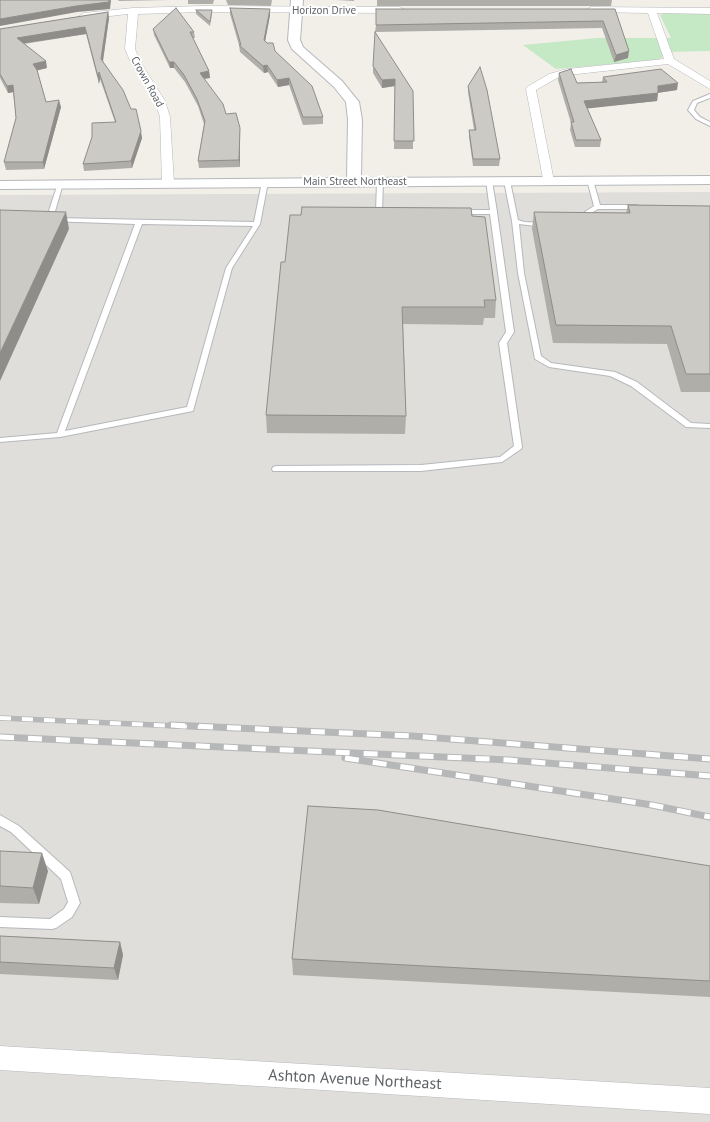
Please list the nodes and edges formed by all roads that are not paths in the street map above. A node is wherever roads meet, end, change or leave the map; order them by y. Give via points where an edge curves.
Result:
1 (296, 5) edge
2 (406, 10) edge
3 (582, 10) edge
4 (651, 10) junction
5 (133, 11) junction
6 (710, 11) edge
7 (77, 17) edge
8 (670, 60) junction
9 (710, 86) edge
10 (710, 96) edge
11 (710, 124) edge
12 (590, 180) junction
13 (710, 180) edge
14 (489, 181) junction
15 (507, 181) junction
16 (548, 181) junction
17 (265, 182) junction
18 (354, 182) junction
19 (380, 182) junction
20 (168, 183) junction
21 (60, 184) junction
22 (0, 185) edge
23 (597, 207) junction
24 (642, 207) edge
25 (370, 211) edge
26 (379, 211) junction
27 (388, 211) edge
28 (456, 212) edge
29 (494, 212) junction
30 (39, 220) edge
31 (49, 220) junction
32 (515, 220) junction
33 (139, 222) junction
34 (571, 222) edge
35 (257, 224) junction
36 (554, 225) edge
37 (710, 426) edge
38 (60, 435) junction
39 (0, 440) edge
40 (276, 469) dead end
41 (0, 820) edge
42 (0, 922) edge
43 (0, 1058) edge
44 (710, 1101) edge

1 - 2 street, Horizon Drive
1 - 5 street, Horizon Drive
1 - 18 street via 294,40 298,49 338,84 352,102 355,120
3 - 4 street
4 - 6 street
4 - 8 street
5 - 7 street, Horizon Drive
5 - 20 street, Crown Road via 130,49 166,117
8 - 9 street
8 - 16 street via 567,72 531,89
10 - 11 lane via 695,102 691,110
12 - 13 street, Main Street Northeast
12 - 16 street, Main Street Northeast
12 - 23 lane
14 - 15 street, Main Street Northeast
14 - 19 street, Main Street Northeast
14 - 29 lane
15 - 16 street, Main Street Northeast
15 - 32 lane
17 - 18 street, Main Street Northeast
17 - 20 street, Main Street Northeast
17 - 35 lane
18 - 19 street, Main Street Northeast
19 - 26 lane
20 - 21 street, Main Street Northeast
21 - 22 street, Main Street Northeast
21 - 31 lane
23 - 24 lane
23 - 34 lane
25 - 26 lane
26 - 27 lane
28 - 29 lane
29 - 40 lane via 510,332 503,342 518,446 502,459 421,468
30 - 31 lane
31 - 33 lane
32 - 36 lane via 523,224
32 - 37 lane via 521,274 538,357 549,365 612,374 634,384 689,425
33 - 35 lane
33 - 38 lane
35 - 38 lane via 229,268 190,409
38 - 39 lane
41 - 42 lane via 16,829 66,876 74,903 68,913 52,924
43 - 44 street, Ashton Avenue Northeast

